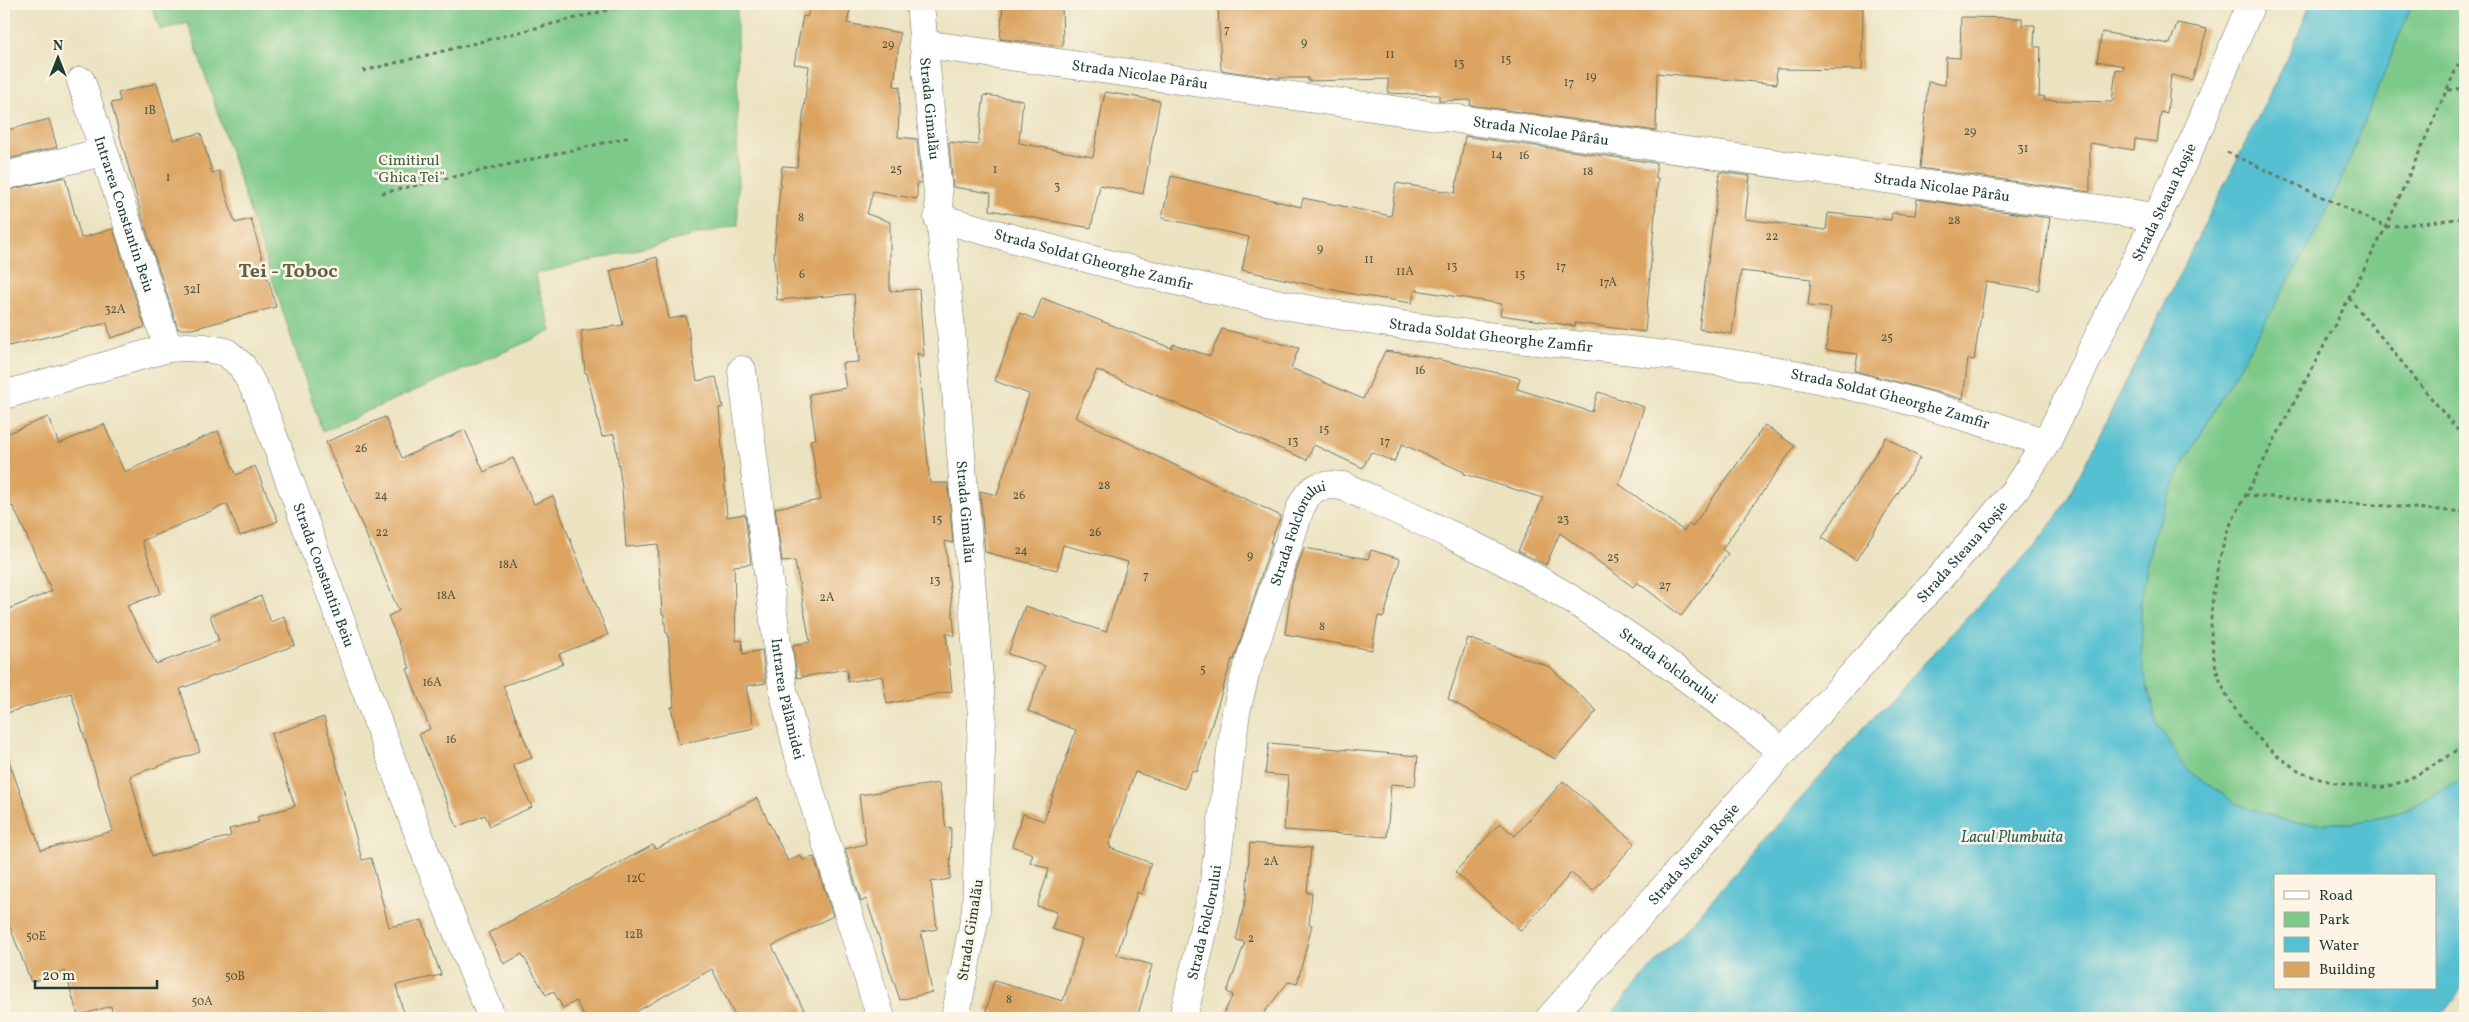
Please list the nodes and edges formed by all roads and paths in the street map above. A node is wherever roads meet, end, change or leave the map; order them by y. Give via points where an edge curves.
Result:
1 (632, 4) edge
2 (920, 4) edge
3 (2249, 4) edge
4 (923, 44) junction
5 (2465, 49) edge
6 (363, 71) dead end
7 (81, 81) dead end
8 (2465, 88) edge
9 (2447, 90) junction
10 (630, 137) dead end
11 (2224, 150) dead end
12 (103, 152) junction
13 (4, 176) edge
14 (382, 193) dead end
15 (2157, 217) junction
16 (938, 218) junction
17 (2465, 218) edge
18 (2386, 227) junction
19 (2349, 298) junction
20 (168, 348) junction
21 (742, 370) dead end
22 (4, 395) edge
23 (2465, 439) edge
24 (2046, 443) junction
25 (2245, 495) junction
26 (2465, 512) edge
27 (2465, 744) edge
28 (1783, 752) junction
29 (492, 1018) edge
30 (882, 1018) edge
31 (955, 1018) edge
32 (1183, 1018) edge
33 (1550, 1018) edge

1 - 6 path
2 - 4 street, Strada Gimalău
3 - 15 street, Strada Steaua Roșie via 2195,137
4 - 15 street, Strada Nicolae Pârâu
4 - 16 street, Strada Gimalău
5 - 9 path
7 - 12 street, Intrarea Constantin Beiu
8 - 9 path
9 - 18 path
10 - 14 path
11 - 18 path
12 - 13 street
12 - 20 street, Intrarea Constantin Beiu
15 - 24 street, Strada Steaua Roșie
16 - 24 street, Strada Soldat Gheorghe Zamfir via 1086,260 1282,306 1410,327 1753,367 1857,386 1974,418
16 - 31 street, Strada Gimalău via 952,341 982,716 977,901
17 - 18 path
18 - 19 path
19 - 23 path
19 - 25 path
20 - 22 street, Strada Constantin Beiu
20 - 29 street, Strada Constantin Beiu via 205,348 226,352 250,378 428,860
21 - 30 street, Intrarea Pălămidei via 783,690 799,756
24 - 28 street, Strada Steaua Roșie via 2015,490 1979,534
25 - 26 path
25 - 27 path via 2228,529 2216,570 2210,623 2217,672 2231,705 2260,741 2301,771 2344,786 2388,787 2440,762
28 - 32 street, Strada Folclorului via 1660,658 1535,578 1463,540 1343,486 1328,484 1314,488 1304,498 1298,512 1245,675 1236,712 1213,889
28 - 33 street, Strada Steaua Roșie

